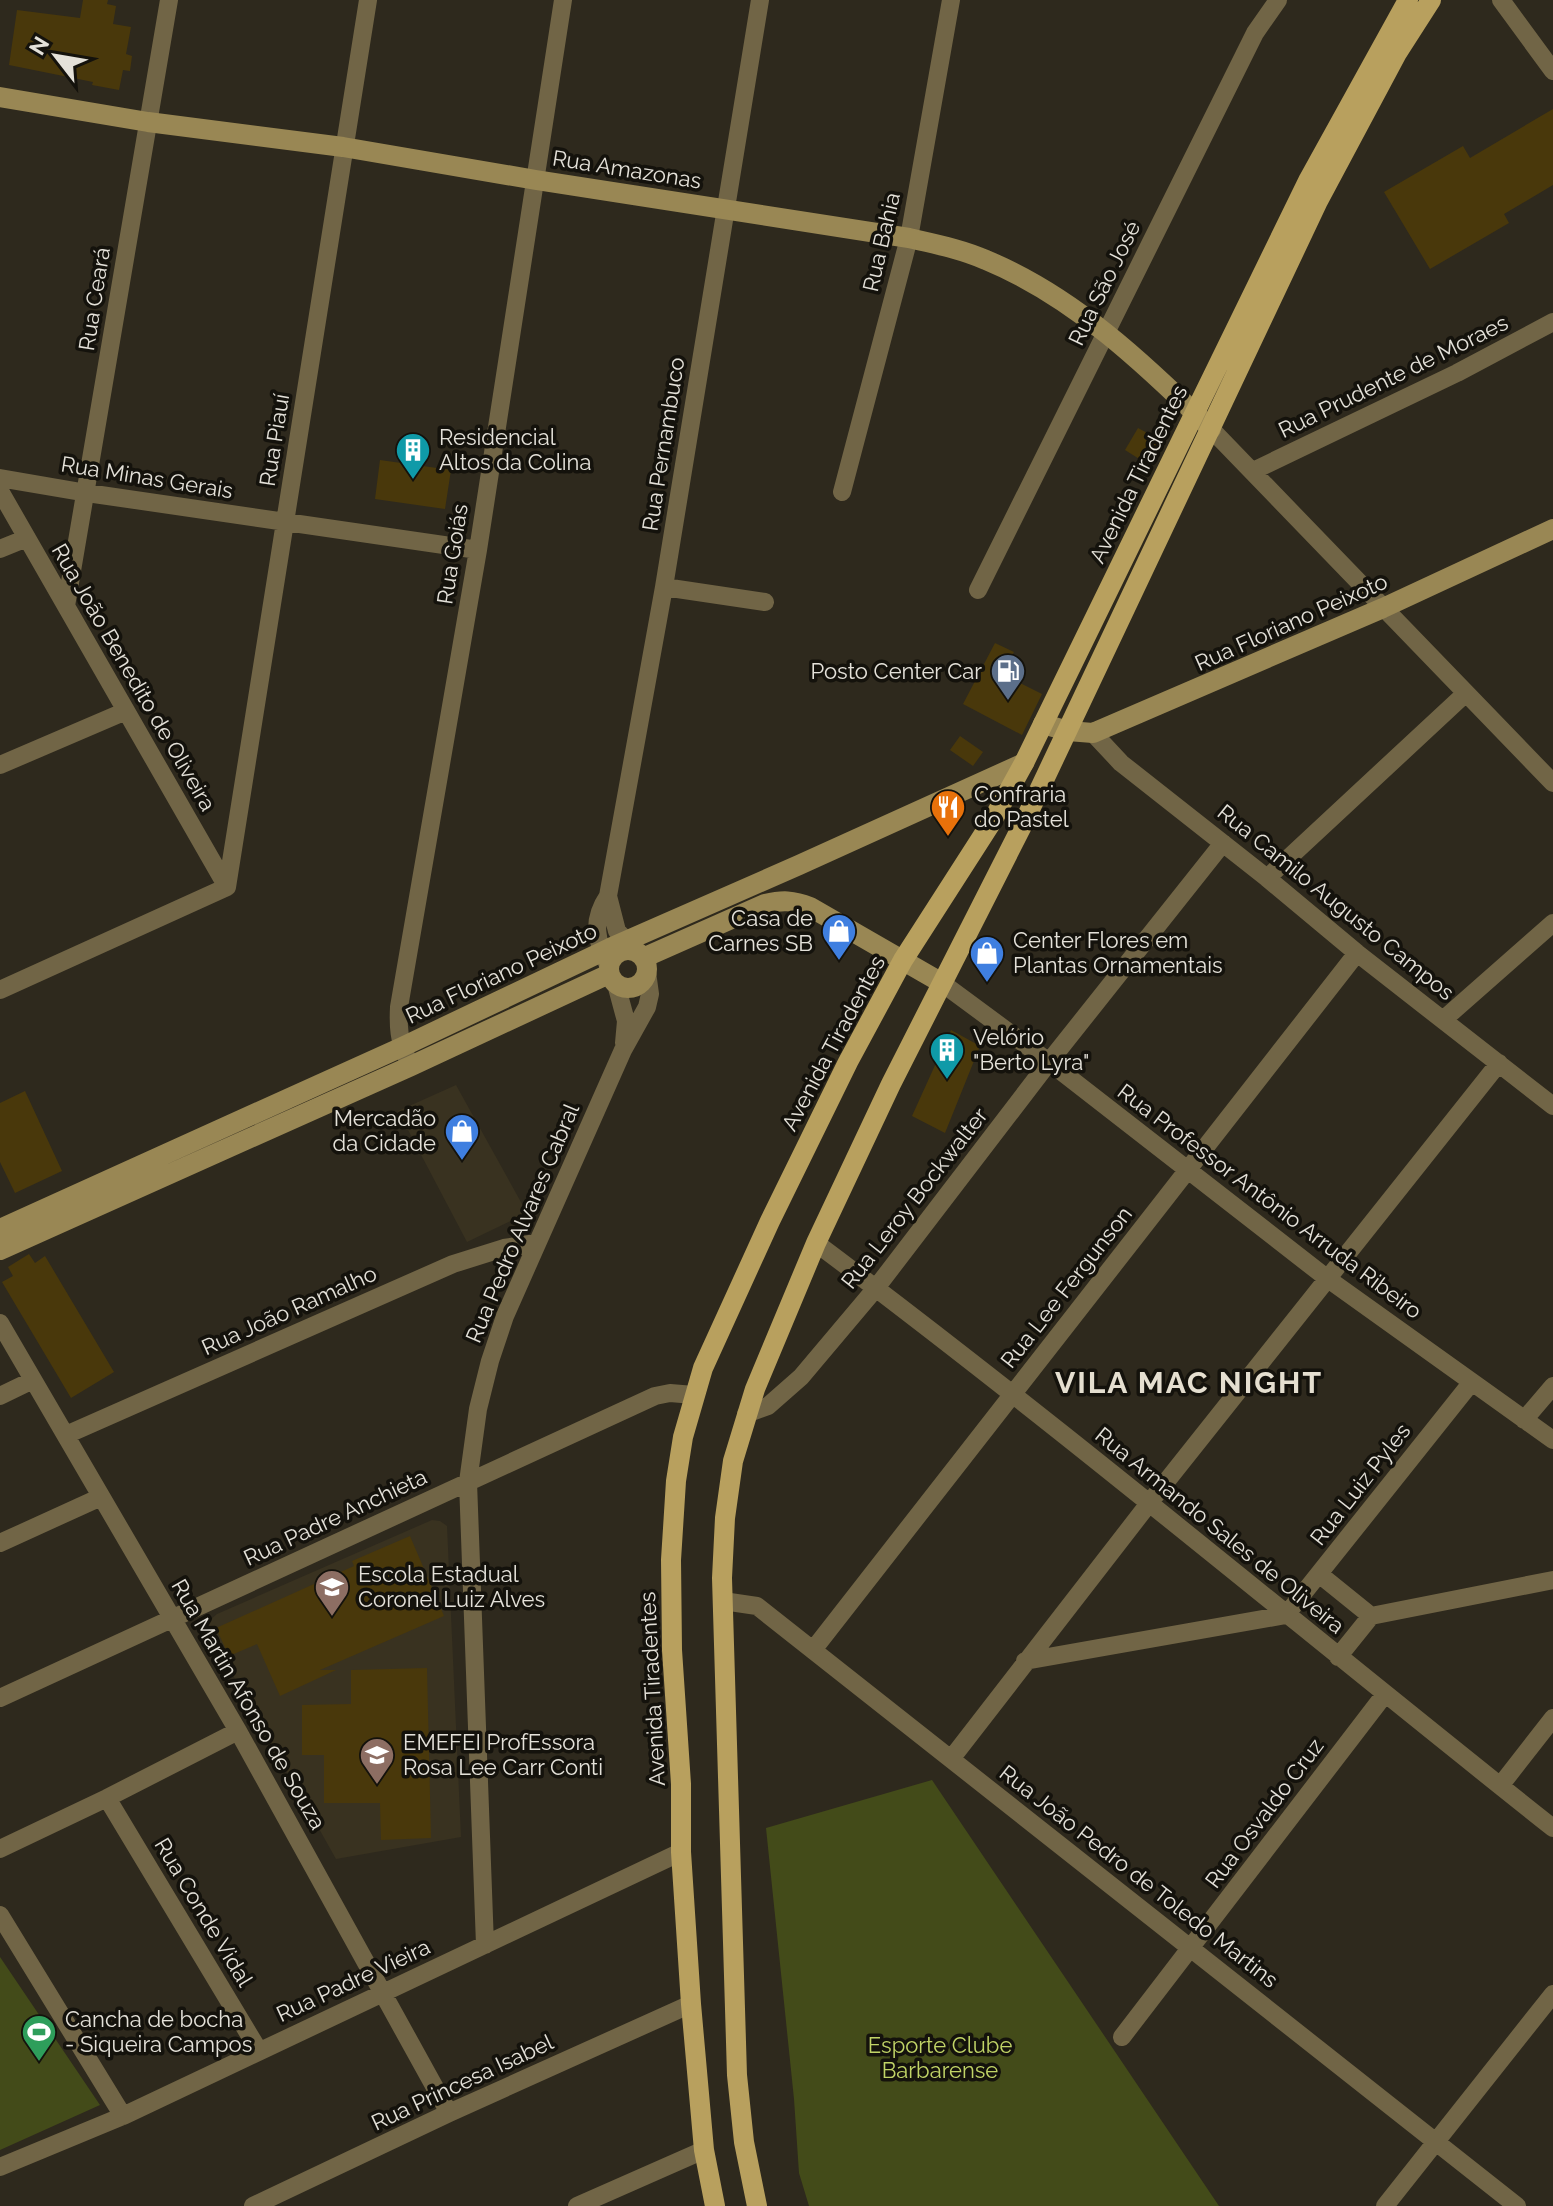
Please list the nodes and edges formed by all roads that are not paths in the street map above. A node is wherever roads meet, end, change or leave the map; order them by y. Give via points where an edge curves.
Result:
1 (169, 0) edge
2 (368, 0) edge
3 (563, 0) edge
4 (760, 0) edge
5 (951, 0) edge
6 (1278, 0) edge
7 (1408, 0) edge
8 (1431, 0) edge
9 (1501, 0) edge
10 (1553, 71) edge
11 (0, 97) edge
12 (148, 122) junction
13 (343, 147) junction
14 (536, 180) junction
15 (725, 209) junction
16 (909, 238) junction
17 (1553, 322) edge
18 (1106, 333) junction
19 (1195, 413) junction
20 (1211, 429) junction
21 (1253, 471) junction
22 (0, 478) edge
23 (0, 491) edge
24 (842, 492) dead end
25 (87, 493) junction
26 (286, 523) junction
27 (1553, 529) edge
28 (27, 538) junction
29 (0, 549) edge
30 (478, 550) junction
31 (664, 587) junction
32 (978, 590) dead end
33 (765, 602) dead end
34 (66, 606) junction
35 (1383, 608) junction
36 (1466, 693) junction
37 (126, 711) junction
38 (1043, 724) junction
39 (1068, 731) junction
40 (1093, 733) junction
41 (1024, 763) junction
42 (0, 765) edge
43 (1553, 783) edge
44 (1223, 843) junction
45 (799, 865) junction
46 (1267, 878) junction
47 (227, 887) junction
48 (608, 896) junction
49 (794, 901) junction
50 (1553, 923) edge
51 (1357, 953) junction
52 (638, 955) junction
53 (903, 960) junction
54 (609, 969) junction
55 (942, 983) junction
56 (0, 990) edge
57 (1444, 1019) junction
58 (402, 1047) junction
59 (623, 1050) junction
60 (1049, 1062) junction
61 (1499, 1063) junction
62 (411, 1066) junction
63 (1553, 1106) edge
64 (1188, 1171) junction
65 (0, 1229) edge
66 (536, 1243) junction
67 (816, 1243) junction
68 (0, 1250) edge
69 (1328, 1279) junction
70 (876, 1288) junction
71 (0, 1323) edge
72 (33, 1380) junction
73 (1471, 1383) junction
74 (1553, 1386) edge
75 (1012, 1394) junction
76 (694, 1395) junction
77 (0, 1396) edge
78 (746, 1414) junction
79 (1524, 1420) junction
80 (66, 1435) junction
81 (1553, 1440) edge
82 (468, 1482) junction
83 (101, 1497) junction
84 (1150, 1502) junction
85 (0, 1543) edge
86 (1319, 1574) junction
87 (1553, 1580) edge
88 (723, 1601) junction
89 (1286, 1615) junction
90 (1371, 1616) junction
91 (173, 1618) junction
92 (813, 1650) junction
93 (1338, 1657) junction
94 (1025, 1661) junction
95 (1385, 1694) junction
96 (0, 1698) edge
97 (1553, 1718) edge
98 (238, 1731) junction
99 (951, 1759) junction
100 (1500, 1786) junction
101 (107, 1798) junction
102 (1553, 1828) edge
103 (0, 1849) edge
104 (681, 1852) junction
105 (0, 1915) edge
106 (485, 1945) junction
107 (1191, 1948) junction
108 (383, 1991) junction
109 (1553, 1994) edge
110 (691, 2004) junction
111 (1122, 2037) dead end
112 (259, 2051) junction
113 (449, 2113) junction
114 (123, 2116) junction
115 (1436, 2142) junction
116 (704, 2150) junction
117 (0, 2167) edge
118 (279, 2201) edge
119 (253, 2206) edge
120 (577, 2206) edge
121 (715, 2206) edge
122 (757, 2206) edge
123 (1385, 2206) edge
124 (1517, 2206) edge

1 - 12 street, Rua Ceará
2 - 13 street, Rua Piauí
3 - 14 street, Rua Goiás
4 - 15 street, Rua Pernambuco
5 - 16 street, Rua Bahia
6 - 18 street, Rua São José via 1255,33
7 - 19 main road, Avenida Tiradentes via 1309,179
8 - 20 main road, Avenida Tiradentes via 1318,201
9 - 10 street
11 - 12 main road, Rua Amazonas
12 - 13 main road, Rua Amazonas
12 - 25 street, Rua Ceará
13 - 14 main road, Rua Amazonas
13 - 26 street, Rua Piauí
14 - 15 main road, Rua Amazonas
14 - 30 street, Rua Goiás
15 - 16 main road, Rua Amazonas
15 - 31 street, Rua Pernambuco
16 - 18 main road, Rua Amazonas via 983,258 1017,274
16 - 24 street, Rua Bahia
17 - 21 street, Rua Prudente de Moraes
18 - 19 main road, Rua Amazonas
18 - 32 street, Rua São José
19 - 20 main road, Rua Amazonas
19 - 38 main road, Avenida Tiradentes
20 - 21 street
20 - 39 main road, Avenida Tiradentes
21 - 35 street
22 - 25 street, Rua Minas Gerais
23 - 28 street, Rua João Benedito de Oliveira
25 - 26 street, Rua Minas Gerais
25 - 34 street, Rua Ceará
26 - 30 street, Rua Minas Gerais
26 - 47 street, Rua Piauí
27 - 35 main road, Rua Floriano Peixoto
28 - 29 street
28 - 34 street, Rua João Benedito de Oliveira
30 - 58 street, Rua Goiás via 399,1007
31 - 33 street
31 - 48 street, Rua Pernambuco
34 - 37 street, Rua João Benedito de Oliveira
35 - 36 street
35 - 40 main road, Rua Floriano Peixoto
36 - 43 street
36 - 46 street
37 - 42 street
37 - 47 street, Rua João Benedito de Oliveira
38 - 39 main road, Rua Floriano Peixoto
38 - 41 main road, Avenida Tiradentes
39 - 40 main road, Rua Floriano Peixoto
39 - 55 main road, Avenida Tiradentes
40 - 44 street, Rua Camilo Augusto Campos via 1121,763
41 - 45 main road, Rua Floriano Peixoto
41 - 53 main road, Avenida Tiradentes
44 - 46 street, Rua Camilo Augusto Campos
44 - 60 street, Rua Leroy Bockwalter
45 - 49 main road
45 - 52 main road, Rua Floriano Peixoto
46 - 51 street, Rua Camilo Augusto Campos
47 - 56 street
48 - 52 street, Rua Pernambuco via 617,931
48 - 54 street, Rua Pernambuco via 600,908 596,934
49 - 52 main road, Rua Floriano Peixoto via 765,904
49 - 53 main road, Rua Professor Antônio Arruda Ribeiro
50 - 57 street
51 - 57 street, Rua Camilo Augusto Campos
51 - 64 street, Rua Lee Fergunson
52 - 54 main road, Rua Floriano Peixoto
52 - 54 main road via 645,978 635,987 629,988
52 - 59 street, Rua Pedro Alvares Cabral via 650,994
53 - 55 main road, Rua Professor Antônio Arruda Ribeiro
53 - 76 main road, Avenida Tiradentes via 776,1207
54 - 58 main road, Rua Floriano Peixoto
54 - 59 street, Rua Pedro Alvares Cabral via 626,1021
54 - 62 main road, Rua Floriano Peixoto
55 - 60 street, Rua Professor Antônio Arruda Ribeiro
55 - 67 main road, Avenida Tiradentes
57 - 61 street, Rua Camilo Augusto Campos
58 - 62 street, Rua Goiás
58 - 65 main road, Rua Floriano Peixoto
59 - 66 street, Rua Pedro Alvares Cabral
60 - 64 street, Rua Professor Antônio Arruda Ribeiro
60 - 70 street, Rua Leroy Bockwalter
61 - 63 street, Rua Camilo Augusto Campos
61 - 69 street
62 - 68 main road, Rua Floriano Peixoto
64 - 69 street, Rua Professor Antônio Arruda Ribeiro
64 - 75 street, Rua Lee Fergunson
66 - 80 street, Rua João Ramalho via 453,1264
66 - 82 street, Rua Pedro Alvares Cabral via 490,1361
67 - 70 street, Rua Armando Sales de Oliveira
67 - 78 main road, Avenida Tiradentes
69 - 73 street, Rua Professor Antônio Arruda Ribeiro
69 - 84 street
70 - 75 street, Rua Armando Sales de Oliveira
70 - 78 street, Rua Leroy Bockwalter via 801,1377 768,1406
71 - 72 street, Rua Martin Afonso de Souza
72 - 77 street
72 - 80 street, Rua Martin Afonso de Souza
73 - 79 street, Rua Professor Antônio Arruda Ribeiro
73 - 86 street, Rua Luiz Pyles
74 - 79 street
75 - 84 street, Rua Armando Sales de Oliveira
75 - 92 street, Rua Lee Fergunson
76 - 82 street, Rua Padre Anchieta via 655,1396
76 - 104 main road, Avenida Tiradentes via 676,1481 671,1560
78 - 88 main road, Avenida Tiradentes via 725,1518
79 - 81 street, Rua Professor Antônio Arruda Ribeiro
80 - 83 street, Rua Martin Afonso de Souza
82 - 91 street, Rua Padre Anchieta
82 - 106 street, Rua Pedro Alvares Cabral
83 - 85 street
83 - 91 street, Rua Martin Afonso de Souza
84 - 89 street, Rua Armando Sales de Oliveira
84 - 94 street
86 - 89 street, Rua Luiz Pyles
86 - 90 street
87 - 90 street
88 - 92 street, Rua João Pedro de Toledo Martins via 757,1606
88 - 122 main road, Avenida Tiradentes via 737,2075
89 - 93 street, Rua Armando Sales de Oliveira
89 - 94 street
90 - 93 street
91 - 96 street, Rua Padre Anchieta
91 - 98 street, Rua Martin Afonso de Souza
92 - 99 street, Rua João Pedro de Toledo Martins
93 - 95 street, Rua Armando Sales de Oliveira
94 - 99 street
95 - 100 street, Rua Armando Sales de Oliveira
95 - 107 street, Rua Osvaldo Cruz
97 - 100 street
98 - 101 street
98 - 108 street, Rua Martin Afonso de Souza
99 - 107 street, Rua João Pedro de Toledo Martins
100 - 102 street, Rua Armando Sales de Oliveira
101 - 103 street
101 - 112 street, Rua Conde Vidal
104 - 106 street, Rua Padre Vieira
104 - 110 main road, Avenida Tiradentes
105 - 114 street
106 - 108 street, Rua Padre Vieira
107 - 111 street, Rua Osvaldo Cruz
107 - 115 street, Rua João Pedro de Toledo Martins
108 - 112 street, Rua Padre Vieira
108 - 113 street, Rua Martin Afonso de Souza
109 - 115 street
110 - 113 street, Rua Princesa Isabel
110 - 116 main road, Avenida Tiradentes
112 - 114 street, Rua Padre Vieira
113 - 118 street, Rua Princesa Isabel
114 - 117 street, Rua Padre Vieira
115 - 123 street
115 - 124 street, Rua João Pedro de Toledo Martins
116 - 120 street
116 - 121 main road, Avenida Tiradentes
118 - 119 street, Rua Princesa Isabel

